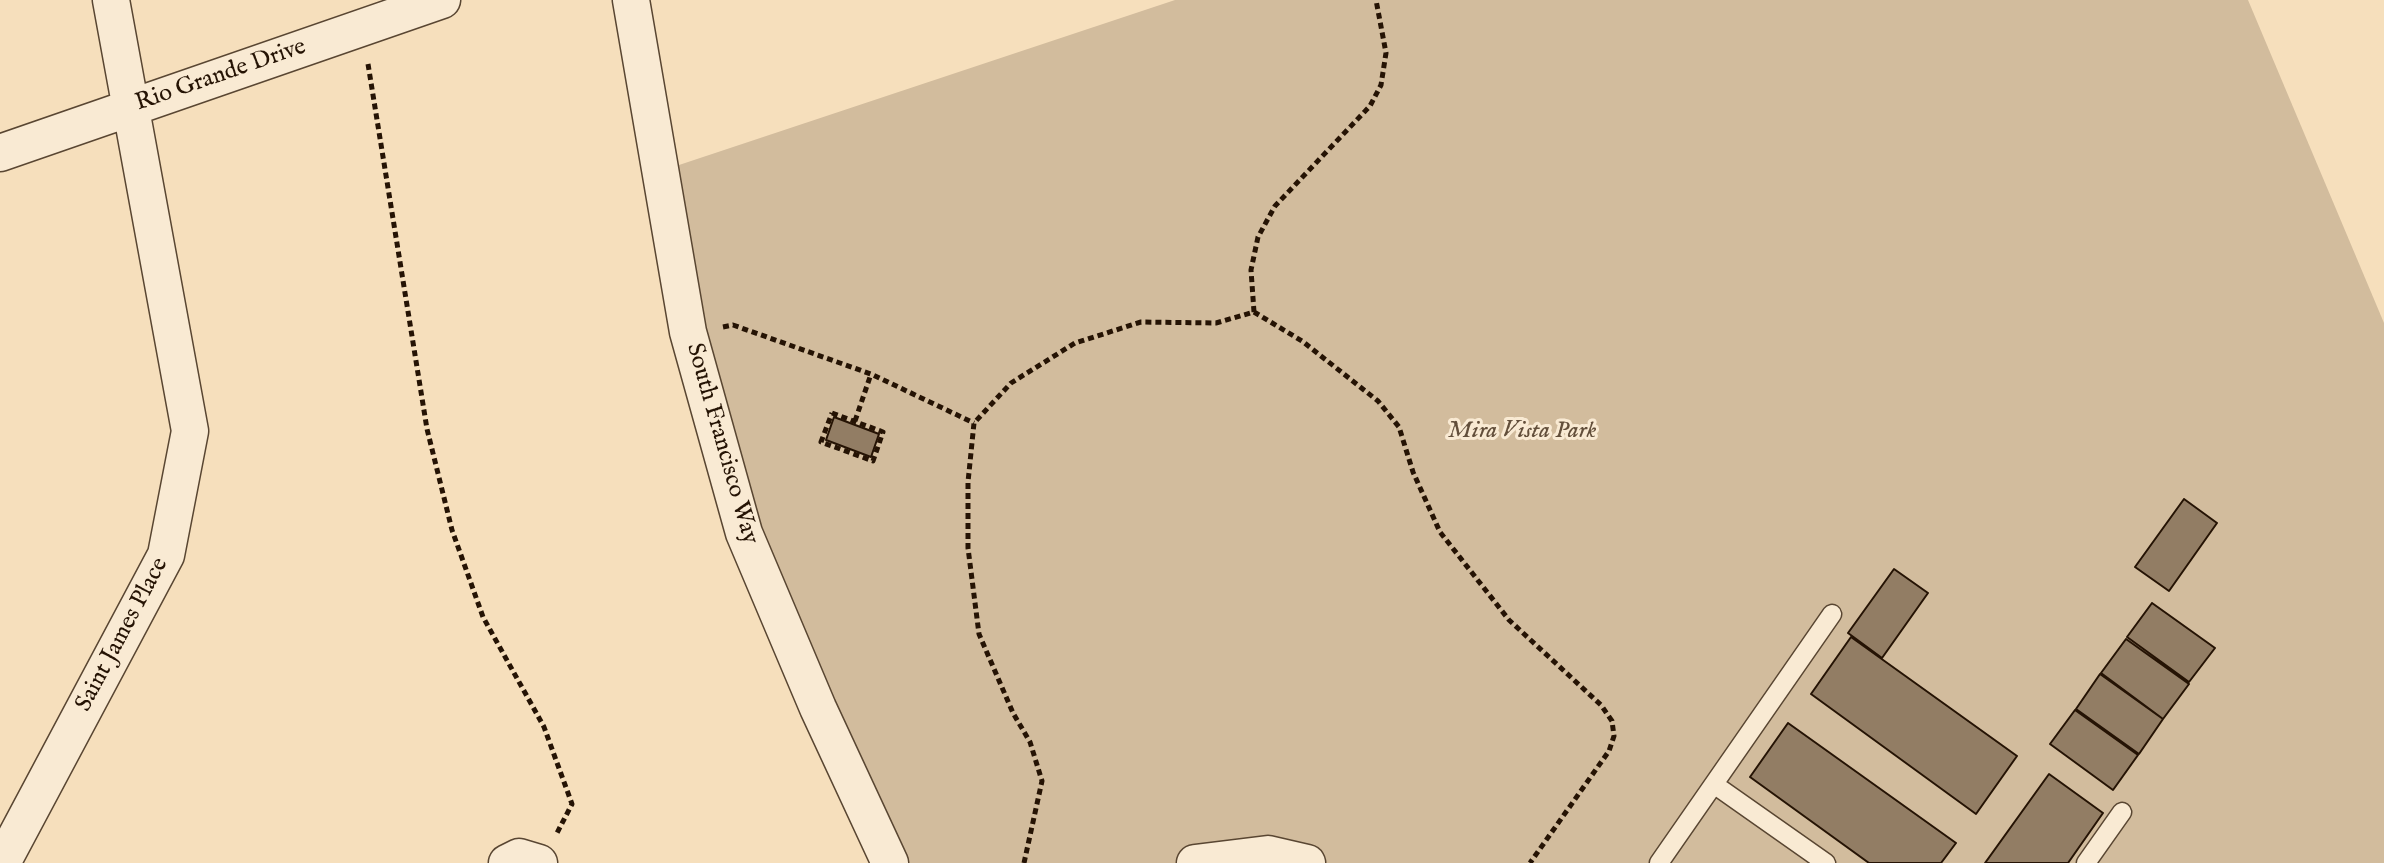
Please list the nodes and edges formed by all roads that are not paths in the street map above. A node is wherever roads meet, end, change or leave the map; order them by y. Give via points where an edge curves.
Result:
1 (111, 0) edge
2 (442, 0) edge
3 (631, 0) edge
4 (129, 108) junction
5 (0, 153) edge
6 (1832, 614) dead end
7 (1715, 785) junction
8 (2122, 812) dead end
9 (548, 848) edge
10 (2, 863) edge
11 (507, 863) edge
12 (890, 863) edge
13 (1195, 863) edge
14 (1307, 863) edge
15 (1659, 863) edge
16 (1826, 863) edge
17 (2086, 863) edge

1 - 4 street, Saint James Place
2 - 4 street, Rio Grande Drive
3 - 12 street, South Francisco Way via 688,332 744,533
4 - 5 street, Rio Grande Drive
4 - 10 street, Saint James Place via 190,431 166,555
6 - 7 lane
7 - 15 lane
7 - 16 lane
8 - 17 lane
9 - 11 street
13 - 14 street via 1268,854

